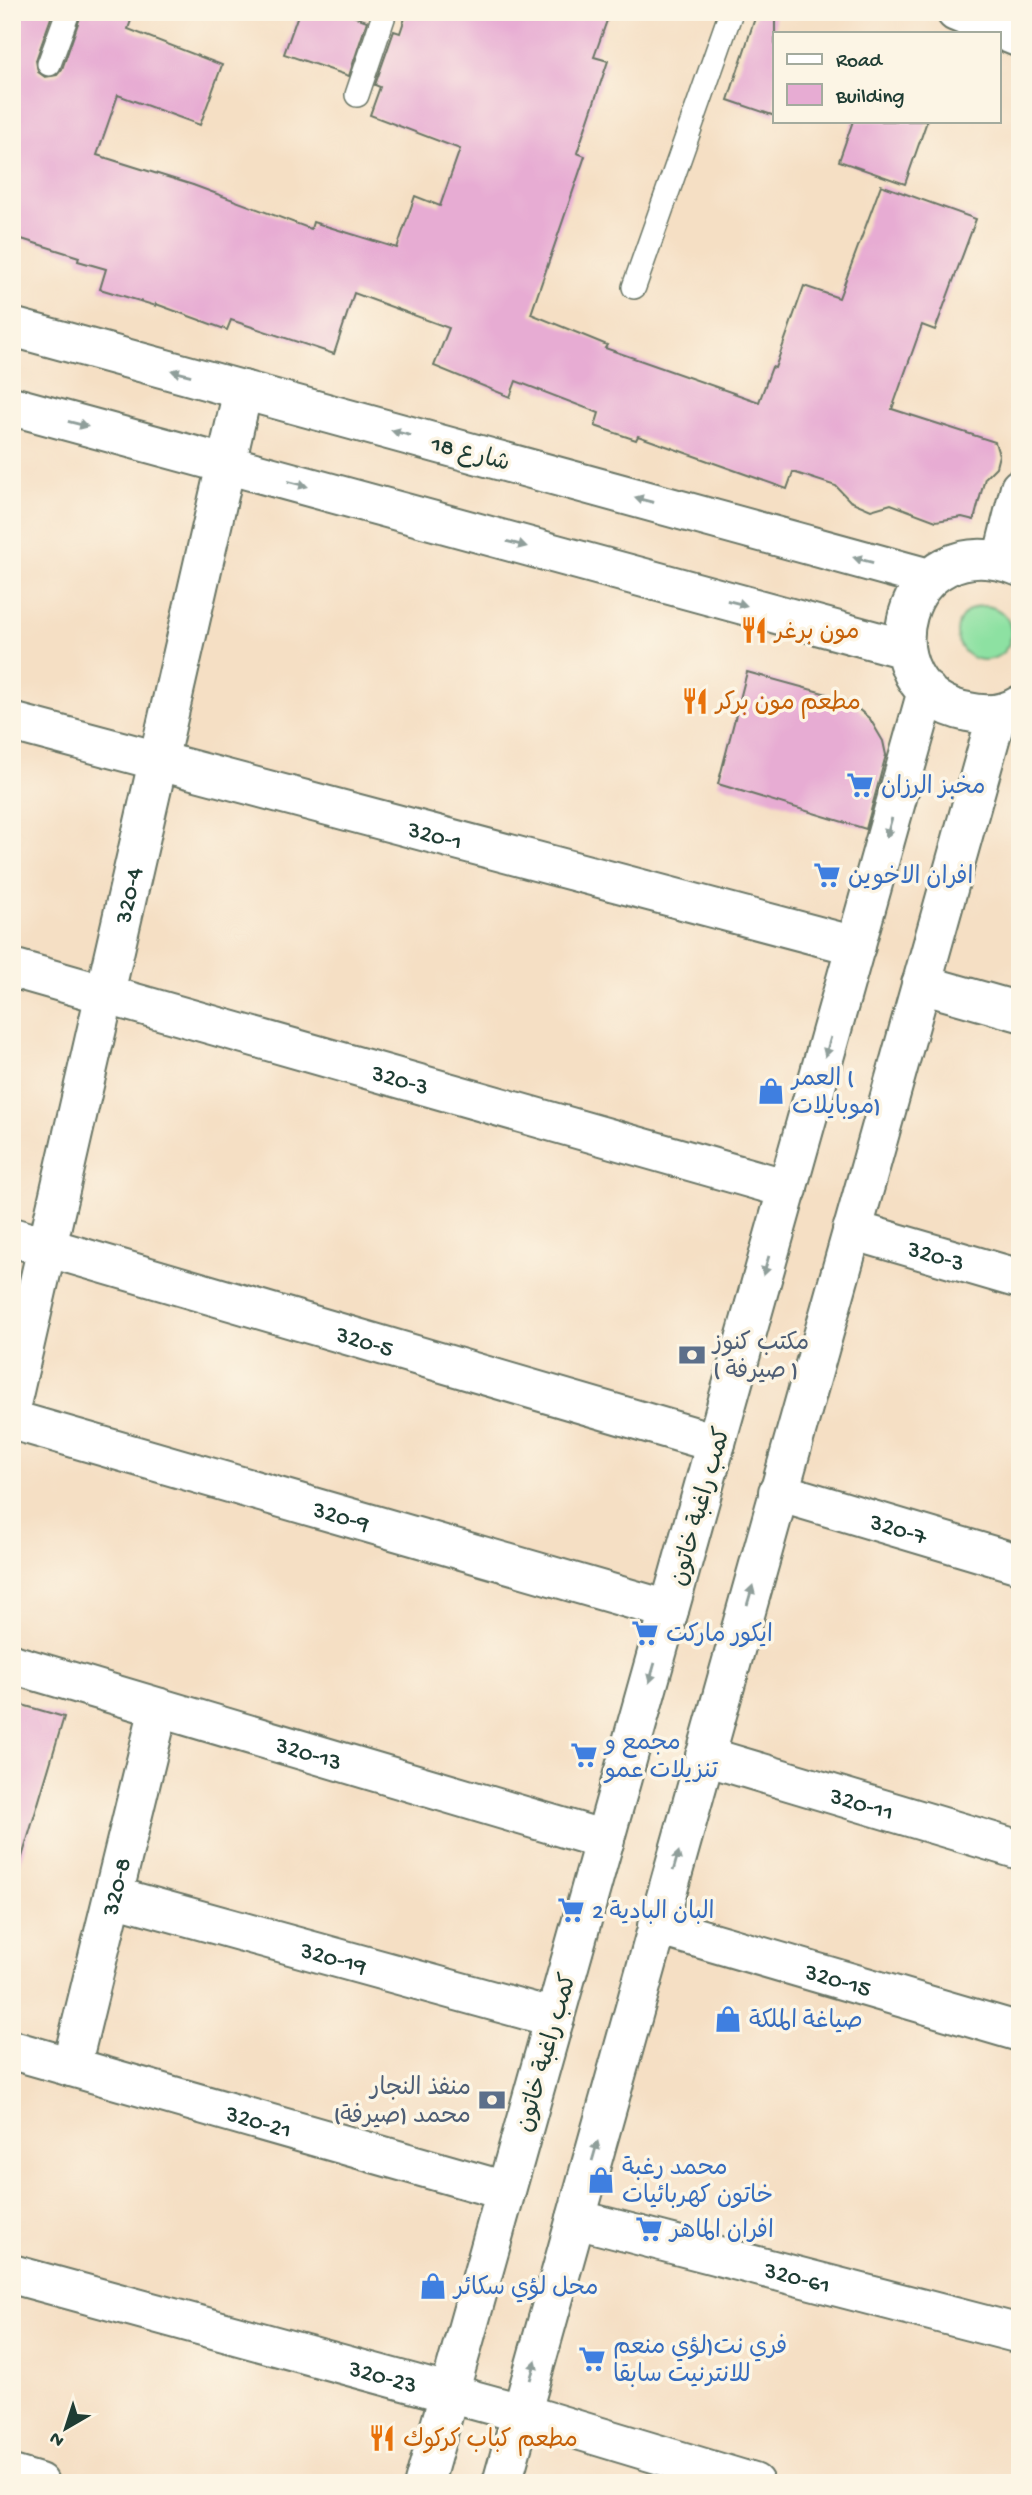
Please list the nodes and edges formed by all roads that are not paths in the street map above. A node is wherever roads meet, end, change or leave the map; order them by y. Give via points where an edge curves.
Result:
1 (68, 12) edge
2 (385, 12) edge
3 (730, 12) edge
4 (956, 12) edge
5 (1020, 38) edge
6 (49, 64) dead end
7 (357, 95) dead end
8 (634, 287) dead end
9 (12, 327) edge
10 (243, 390) junction
11 (12, 406) edge
12 (227, 464) junction
13 (1020, 488) edge
14 (1011, 563) edge
15 (929, 578) junction
16 (905, 649) junction
17 (927, 691) junction
18 (1008, 709) edge
19 (12, 722) edge
20 (158, 762) junction
21 (856, 946) junction
22 (12, 968) edge
23 (921, 984) junction
24 (105, 994) junction
25 (1020, 1012) edge
26 (788, 1189) junction
27 (852, 1230) junction
28 (30, 1242) edge
29 (1020, 1279) edge
30 (12, 1400) edge
31 (12, 1420) edge
32 (716, 1443) junction
33 (778, 1492) junction
34 (1020, 1564) edge
35 (670, 1610) junction
36 (12, 1664) edge
37 (159, 1708) junction
38 (705, 1756) junction
39 (605, 1840) junction
40 (1020, 1850) edge
41 (113, 1896) junction
42 (657, 1926) junction
43 (555, 2018) junction
44 (1020, 2032) edge
45 (12, 2050) edge
46 (71, 2067) junction
47 (506, 2191) junction
48 (576, 2218) junction
49 (12, 2274) edge
50 (1020, 2334) edge
51 (450, 2393) junction
52 (521, 2413) junction
53 (12, 2475) edge
54 (39, 2483) edge
55 (424, 2483) edge
56 (502, 2483) edge
57 (754, 2483) edge

1 - 6 lane
2 - 7 lane
3 - 8 lane
4 - 5 street
10 -> 9 street, شارع 18
10 - 12 street, 320-4
15 -> 10 street, شارع 18
11 -> 12 street
12 -> 16 street
12 - 20 street, 320-4
13 - 14 street
14 - 15 street via 983,557 964,559
15 - 16 street via 908,611
16 - 17 street
17 - 18 street via 960,711 978,714
17 -> 21 street, كمب راغبة خاتون
18 - 23 street
19 - 20 street, 320-1
20 - 21 street, 320-1
20 - 24 street, 320-4
21 -> 26 street, كمب راغبة خاتون
22 - 24 street, 320-3
23 - 25 street
23 - 27 street
24 - 26 street, 320-3
24 - 28 street, 320-4
26 -> 32 street, كمب راغبة خاتون
27 - 29 street, 320-3
27 - 33 street
28 - 30 street, 320-4
28 - 32 street, 320-5
31 - 35 street, 320-9
32 - 35 street, كمب راغبة خاتون
33 - 34 street, 320-7
38 -> 33 street
35 -> 39 street, كمب راغبة خاتون
36 - 37 street, 320-13
37 - 39 street, 320-13
37 - 41 street, 320-8
38 - 40 street, 320-11
42 -> 38 street
39 - 43 street, كمب راغبة خاتون
41 - 43 street, 320-19
41 - 46 street, 320-8
42 - 44 street, 320-15
48 -> 42 street
43 - 47 street, كمب راغبة خاتون
45 - 46 street, 320-21
46 - 47 street, 320-21
47 - 51 street, كمب راغبة خاتون
48 - 50 street, 320-61
52 -> 48 street
49 - 51 street, 320-23
51 - 52 street, 320-23
51 - 55 street, كمب راغبة خاتون
52 - 56 street
52 - 57 street, 320-23
53 - 54 street

